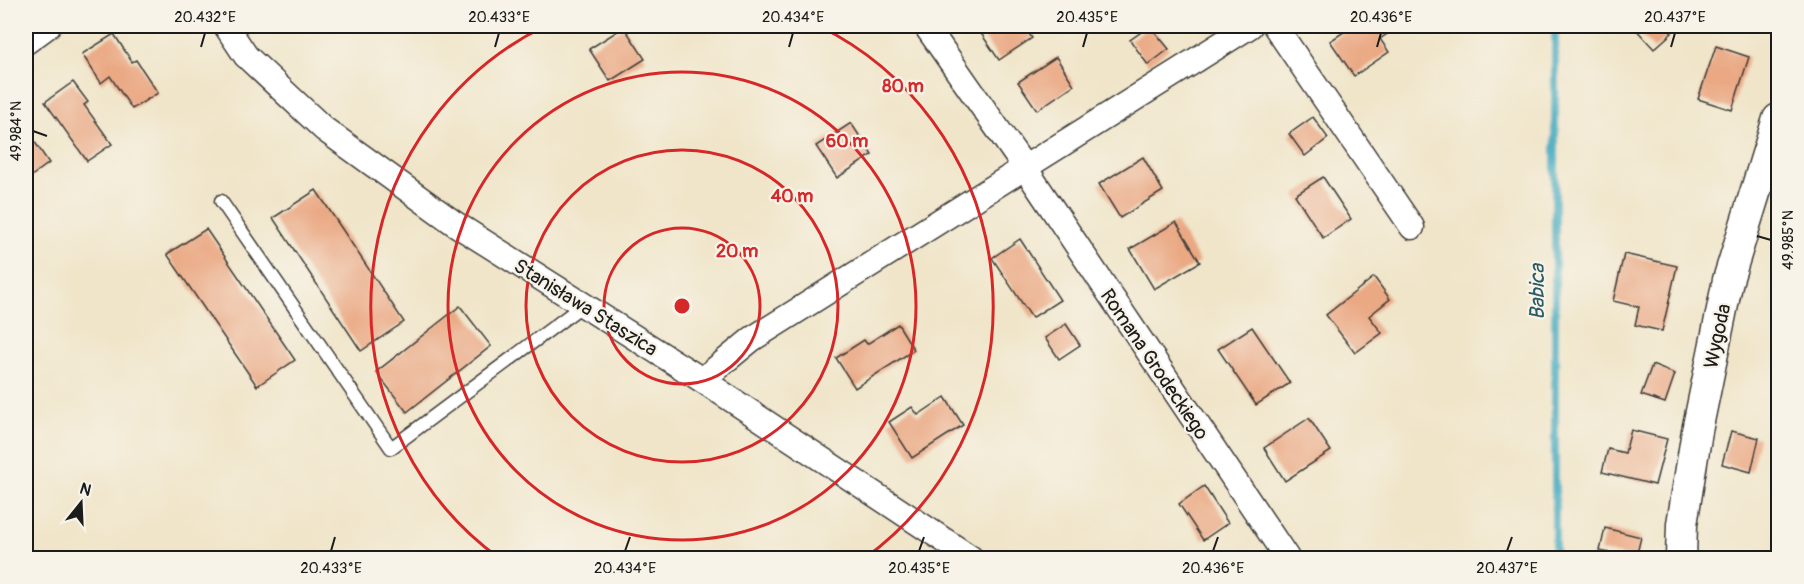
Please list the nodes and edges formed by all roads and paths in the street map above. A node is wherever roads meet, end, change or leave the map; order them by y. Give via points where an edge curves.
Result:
1 (48, 26) edge
2 (226, 26) edge
3 (926, 26) edge
4 (1250, 26) edge
5 (1275, 26) edge
6 (26, 42) edge
7 (1779, 119) edge
8 (1025, 168) junction
9 (221, 201) dead end
10 (1412, 227) dead end
11 (583, 305) junction
12 (702, 380) junction
13 (971, 558) edge
14 (1287, 558) edge
15 (1681, 558) edge

1 - 6 street
2 - 11 street, Stanisława Staszica via 246,56 324,129 454,223
3 - 8 street, Romana Grodeckiego
4 - 8 street
5 - 10 street
7 - 15 street, Wygoda via 1728,280 1696,431
8 - 12 street via 752,339
8 - 14 street, Romana Grodeckiego
9 - 11 lane via 391,448
11 - 12 street, Stanisława Staszica
12 - 13 street, Stanisława Staszica

